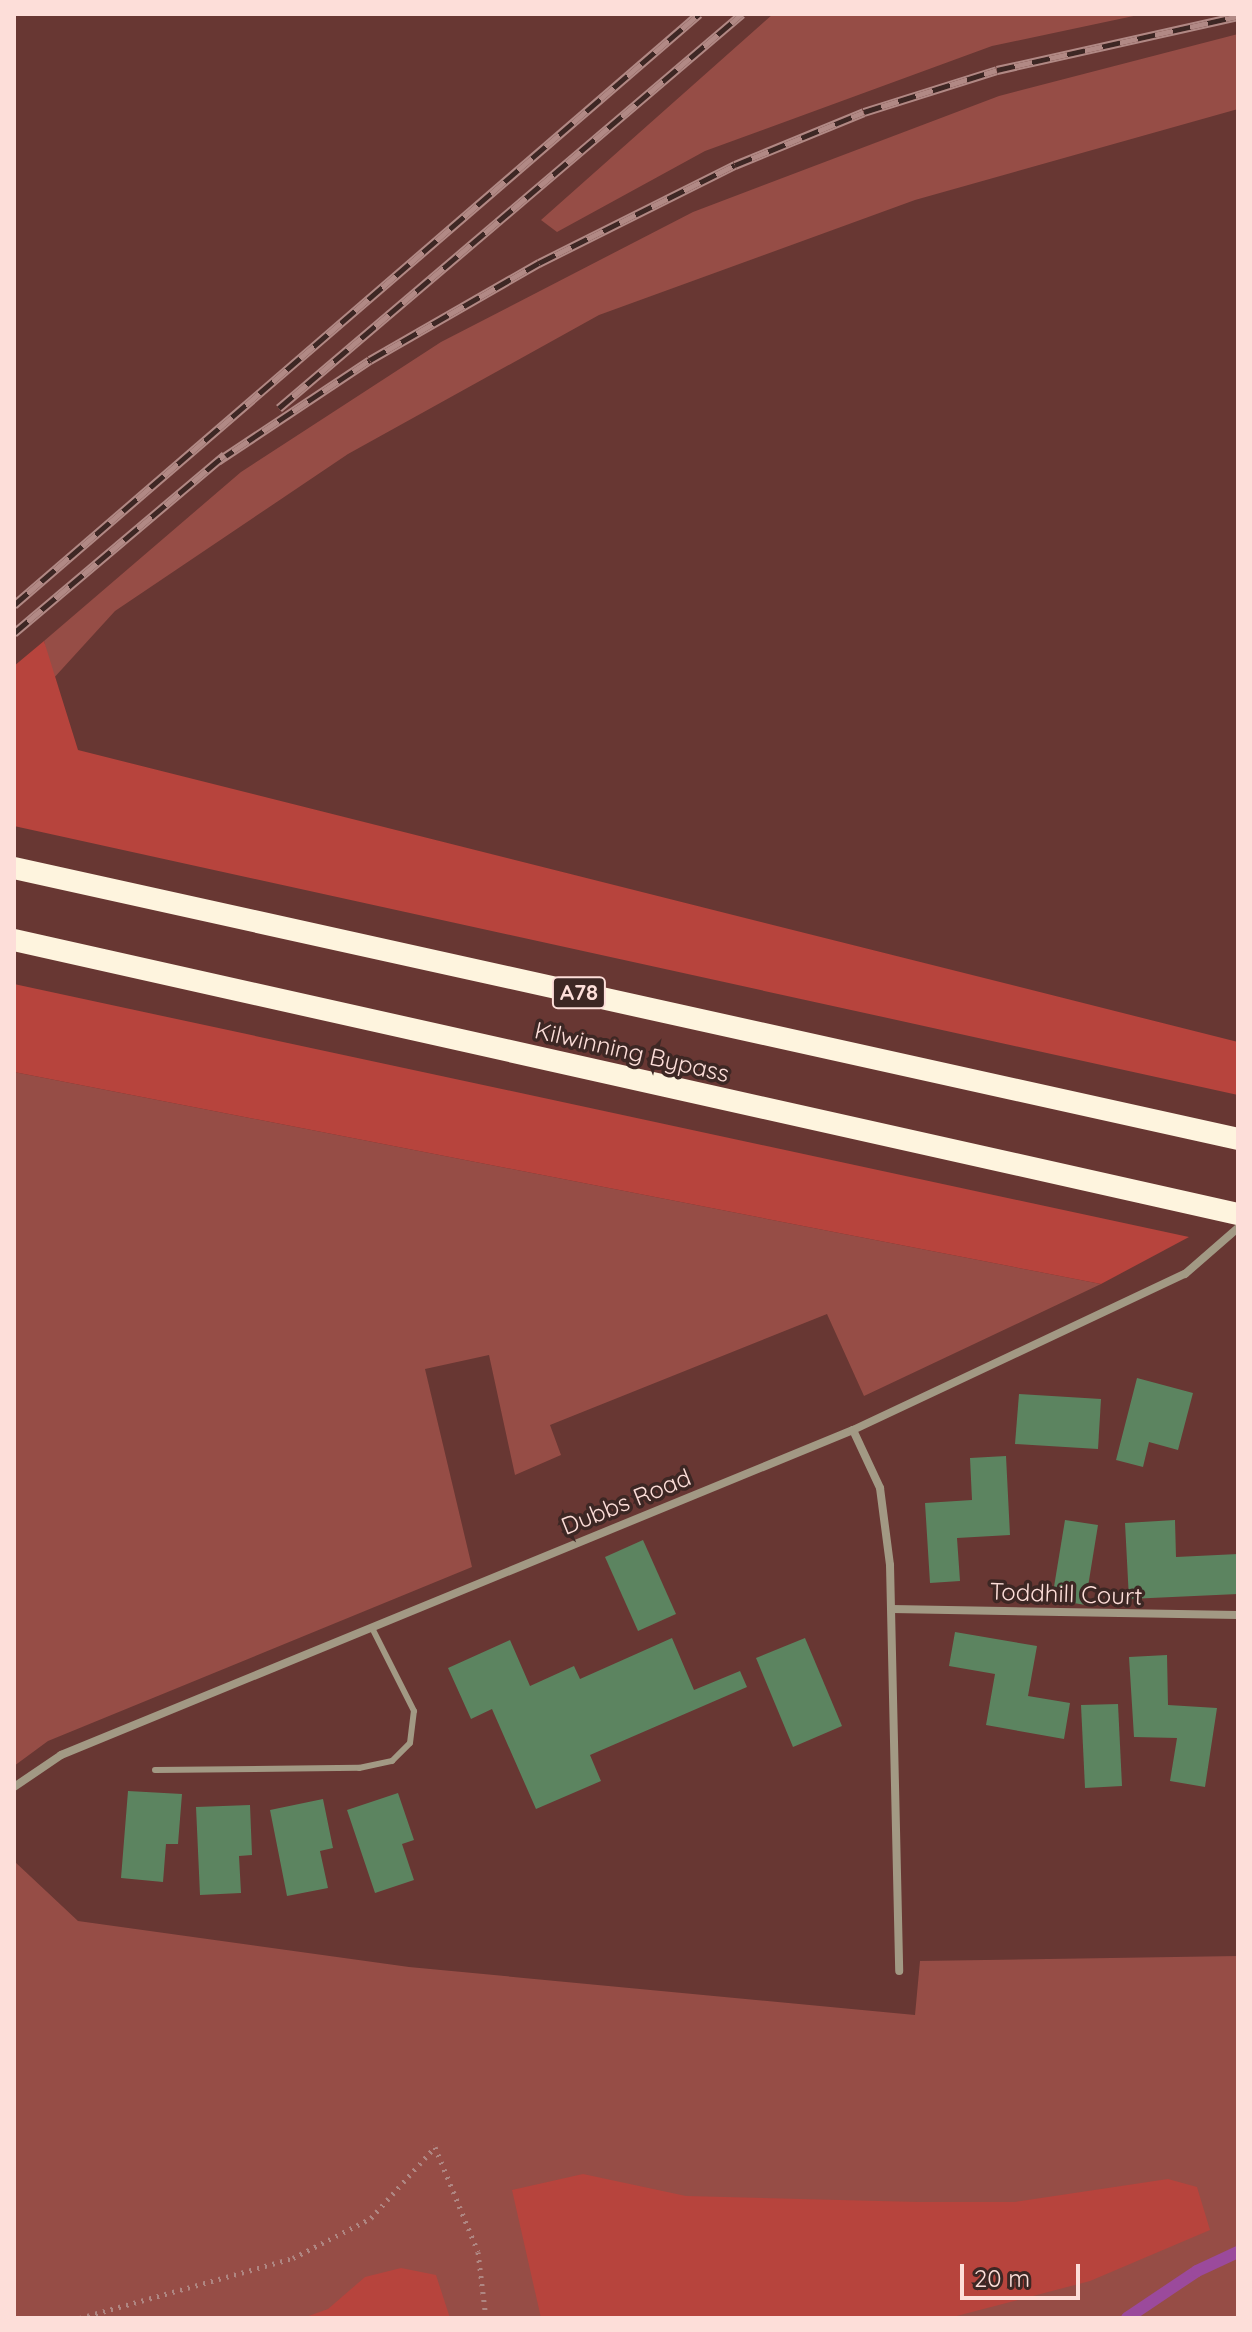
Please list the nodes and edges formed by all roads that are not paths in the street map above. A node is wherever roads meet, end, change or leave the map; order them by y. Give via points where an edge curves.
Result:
1 (14, 868) edge
2 (14, 940) edge
3 (1238, 1139) edge
4 (1238, 1214) edge
5 (1238, 1228) edge
6 (853, 1430) junction
7 (892, 1609) junction
8 (1238, 1615) edge
9 (372, 1628) junction
10 (155, 1770) dead end
11 (14, 1787) edge
12 (899, 1971) dead end

1 - 3 highway, Kilwinning Bypass / A78
2 - 4 highway, Kilwinning Bypass
5 - 6 street, Dubbs Road via 1185,1274
6 - 7 street via 880,1488
6 - 9 street, Dubbs Road
7 - 8 street, Toddhill Court
7 - 12 street
9 - 10 lane via 414,1711 410,1743 392,1761 359,1768
9 - 11 street, Dubbs Road via 61,1755

